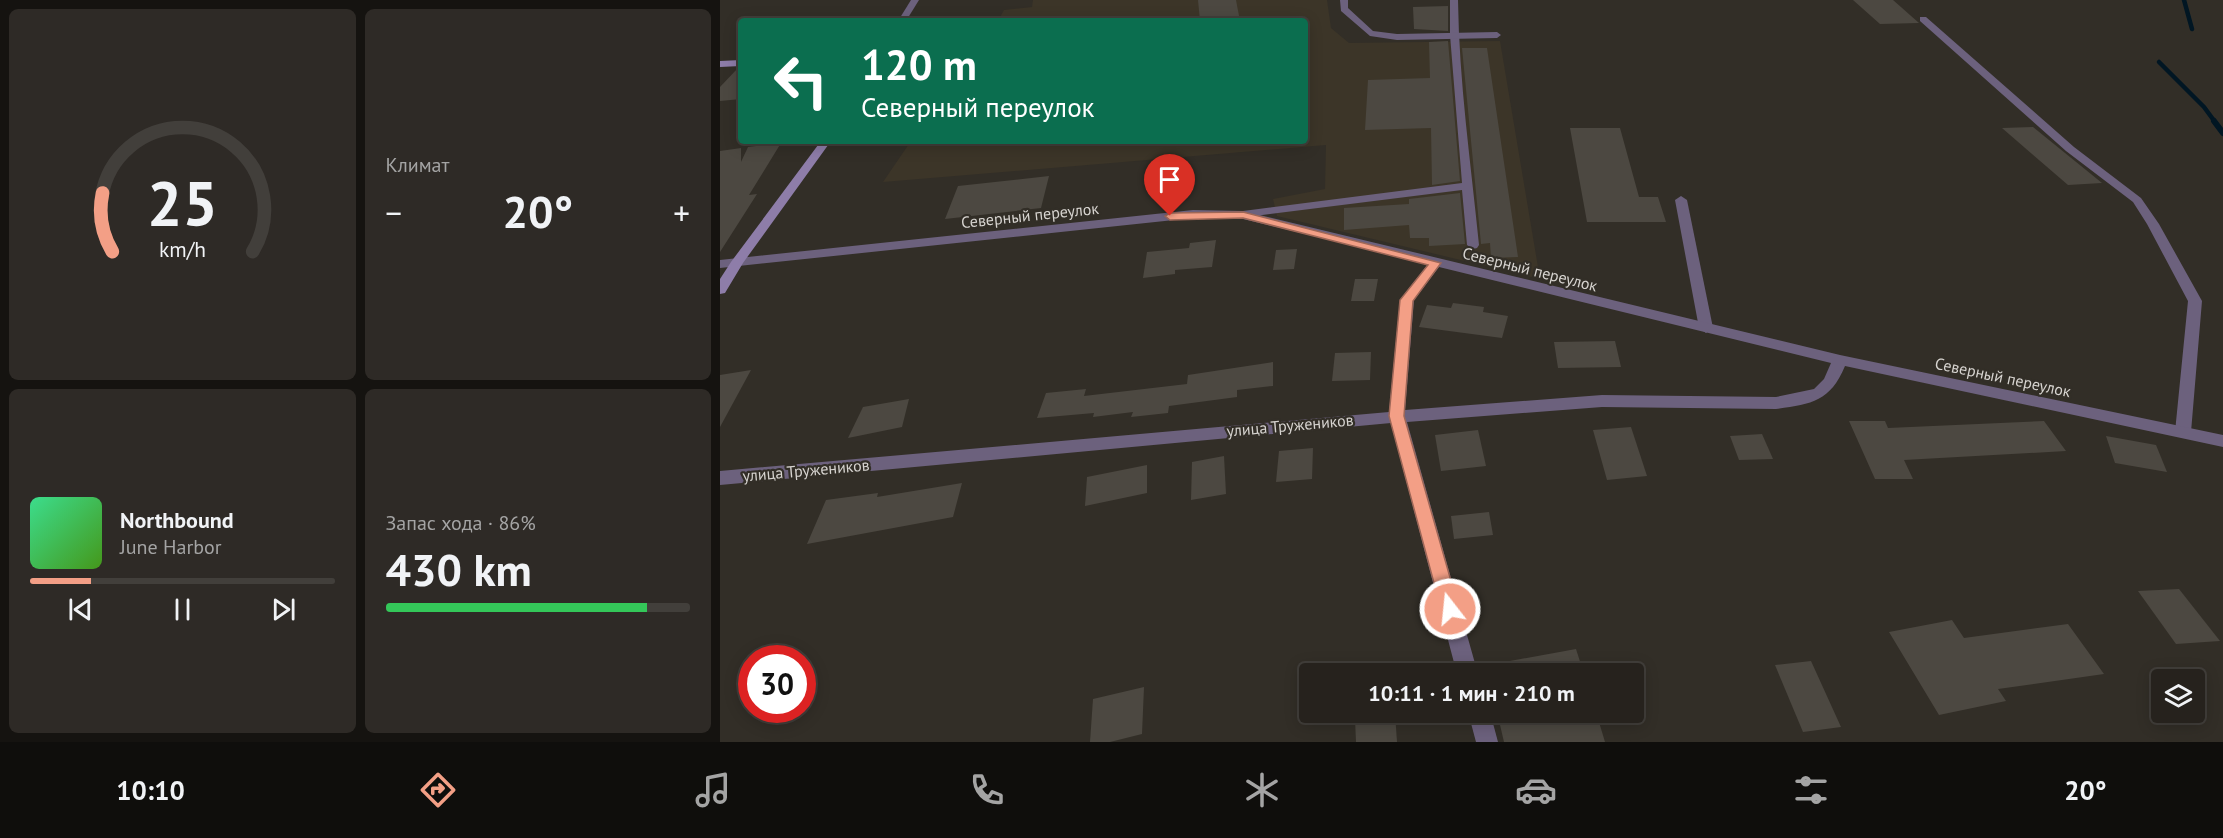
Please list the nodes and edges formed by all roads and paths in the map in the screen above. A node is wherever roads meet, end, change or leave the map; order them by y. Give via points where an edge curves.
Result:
1 (915, 0) edge
2 (1344, 0) edge
3 (1454, 0) edge
4 (904, 18) edge
5 (1923, 20) dead end
6 (1454, 35) junction
7 (1497, 35) dead end
8 (738, 63) edge
9 (720, 64) edge
10 (824, 144) edge
11 (1469, 186) junction
12 (1681, 200) dead end
13 (1243, 215) junction
14 (1473, 245) dead end
15 (737, 262) junction
16 (1435, 263) junction
17 (720, 264) edge
18 (720, 290) edge
19 (1706, 328) junction
20 (1840, 360) junction
21 (1396, 416) junction
22 (2183, 432) junction
23 (2223, 441) edge
24 (720, 478) edge
25 (1465, 663) edge
26 (1482, 723) edge
27 (1487, 742) edge

1 - 4 street
2 - 6 street via 1344,9 1370,33 1397,37
3 - 6 street
5 - 22 street via 2070,149 2137,200 2153,224 2195,301
6 - 7 street
6 - 11 street
8 - 9 street
10 - 15 street
11 - 13 street
11 - 14 street
12 - 19 street
13 - 15 street, Северный переулок via 1193,214
13 - 16 street, Северный переулок
15 - 17 street, Северный переулок
15 - 18 street
16 - 19 street, Северный переулок
16 - 21 street via 1407,300
19 - 20 street, Северный переулок
20 - 21 street, улица Тружеников via 1822,392 1794,400 1756,404 1615,400
20 - 22 street, Северный переулок
21 - 24 street, улица Тружеников
21 - 25 street
22 - 23 street, Северный переулок
26 - 27 street

